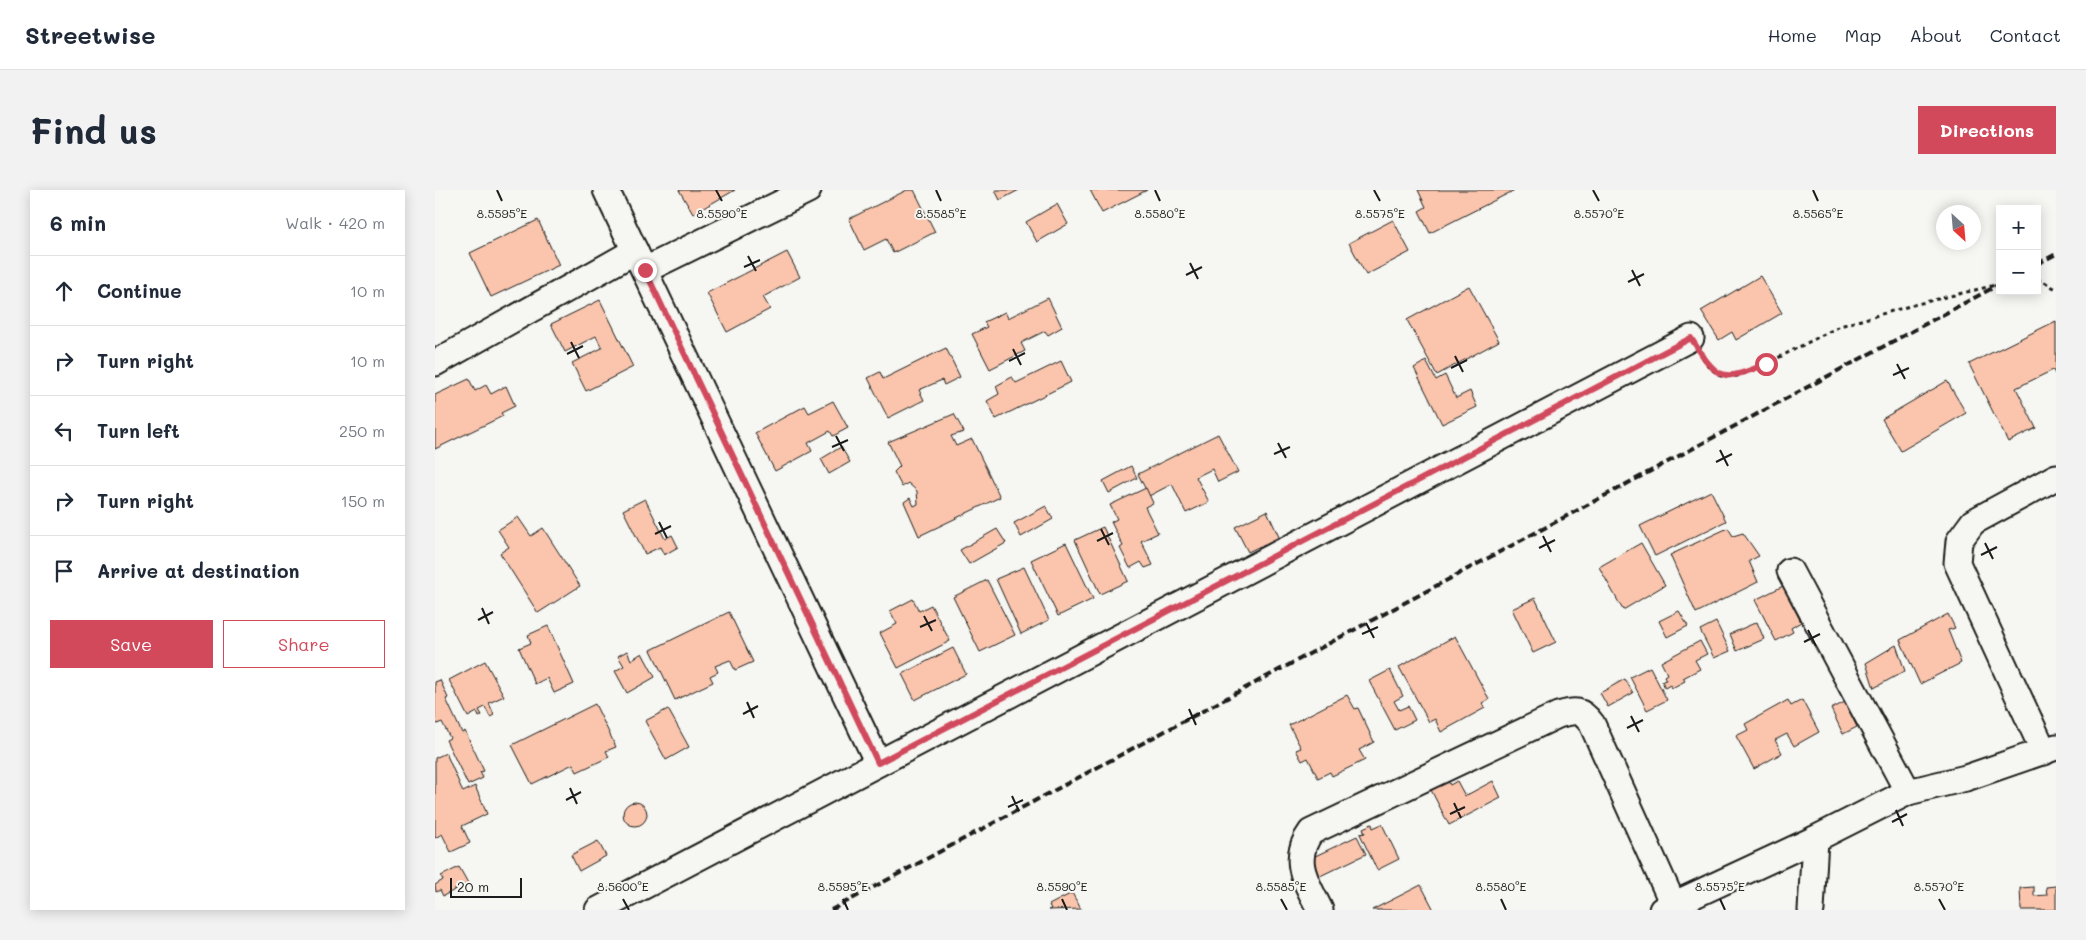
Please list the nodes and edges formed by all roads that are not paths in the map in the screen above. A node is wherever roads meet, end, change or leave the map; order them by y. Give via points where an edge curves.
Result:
1 (606, 190) edge
2 (808, 190) edge
3 (640, 260) junction
4 (1691, 338) road end
5 (435, 363) edge
6 (2056, 477) edge
7 (1790, 571) dead end
8 (2050, 749) edge
9 (878, 763) junction
10 (1908, 792) junction
11 (1815, 839) junction
12 (1667, 907) edge
13 (598, 910) edge
14 (1320, 910) edge
15 (1811, 910) edge

1 - 3 street
2 - 3 street
3 - 5 street
3 - 9 street
4 - 9 street
6 - 8 street via 1973,522 1959,541 1957,563
7 - 10 street
8 - 10 street via 1966,778
9 - 13 street
10 - 11 street
11 - 12 street
11 - 15 street
12 - 14 street via 1593,724 1585,714 1574,711 1558,715 1311,832 1304,842 1300,858 1304,876

